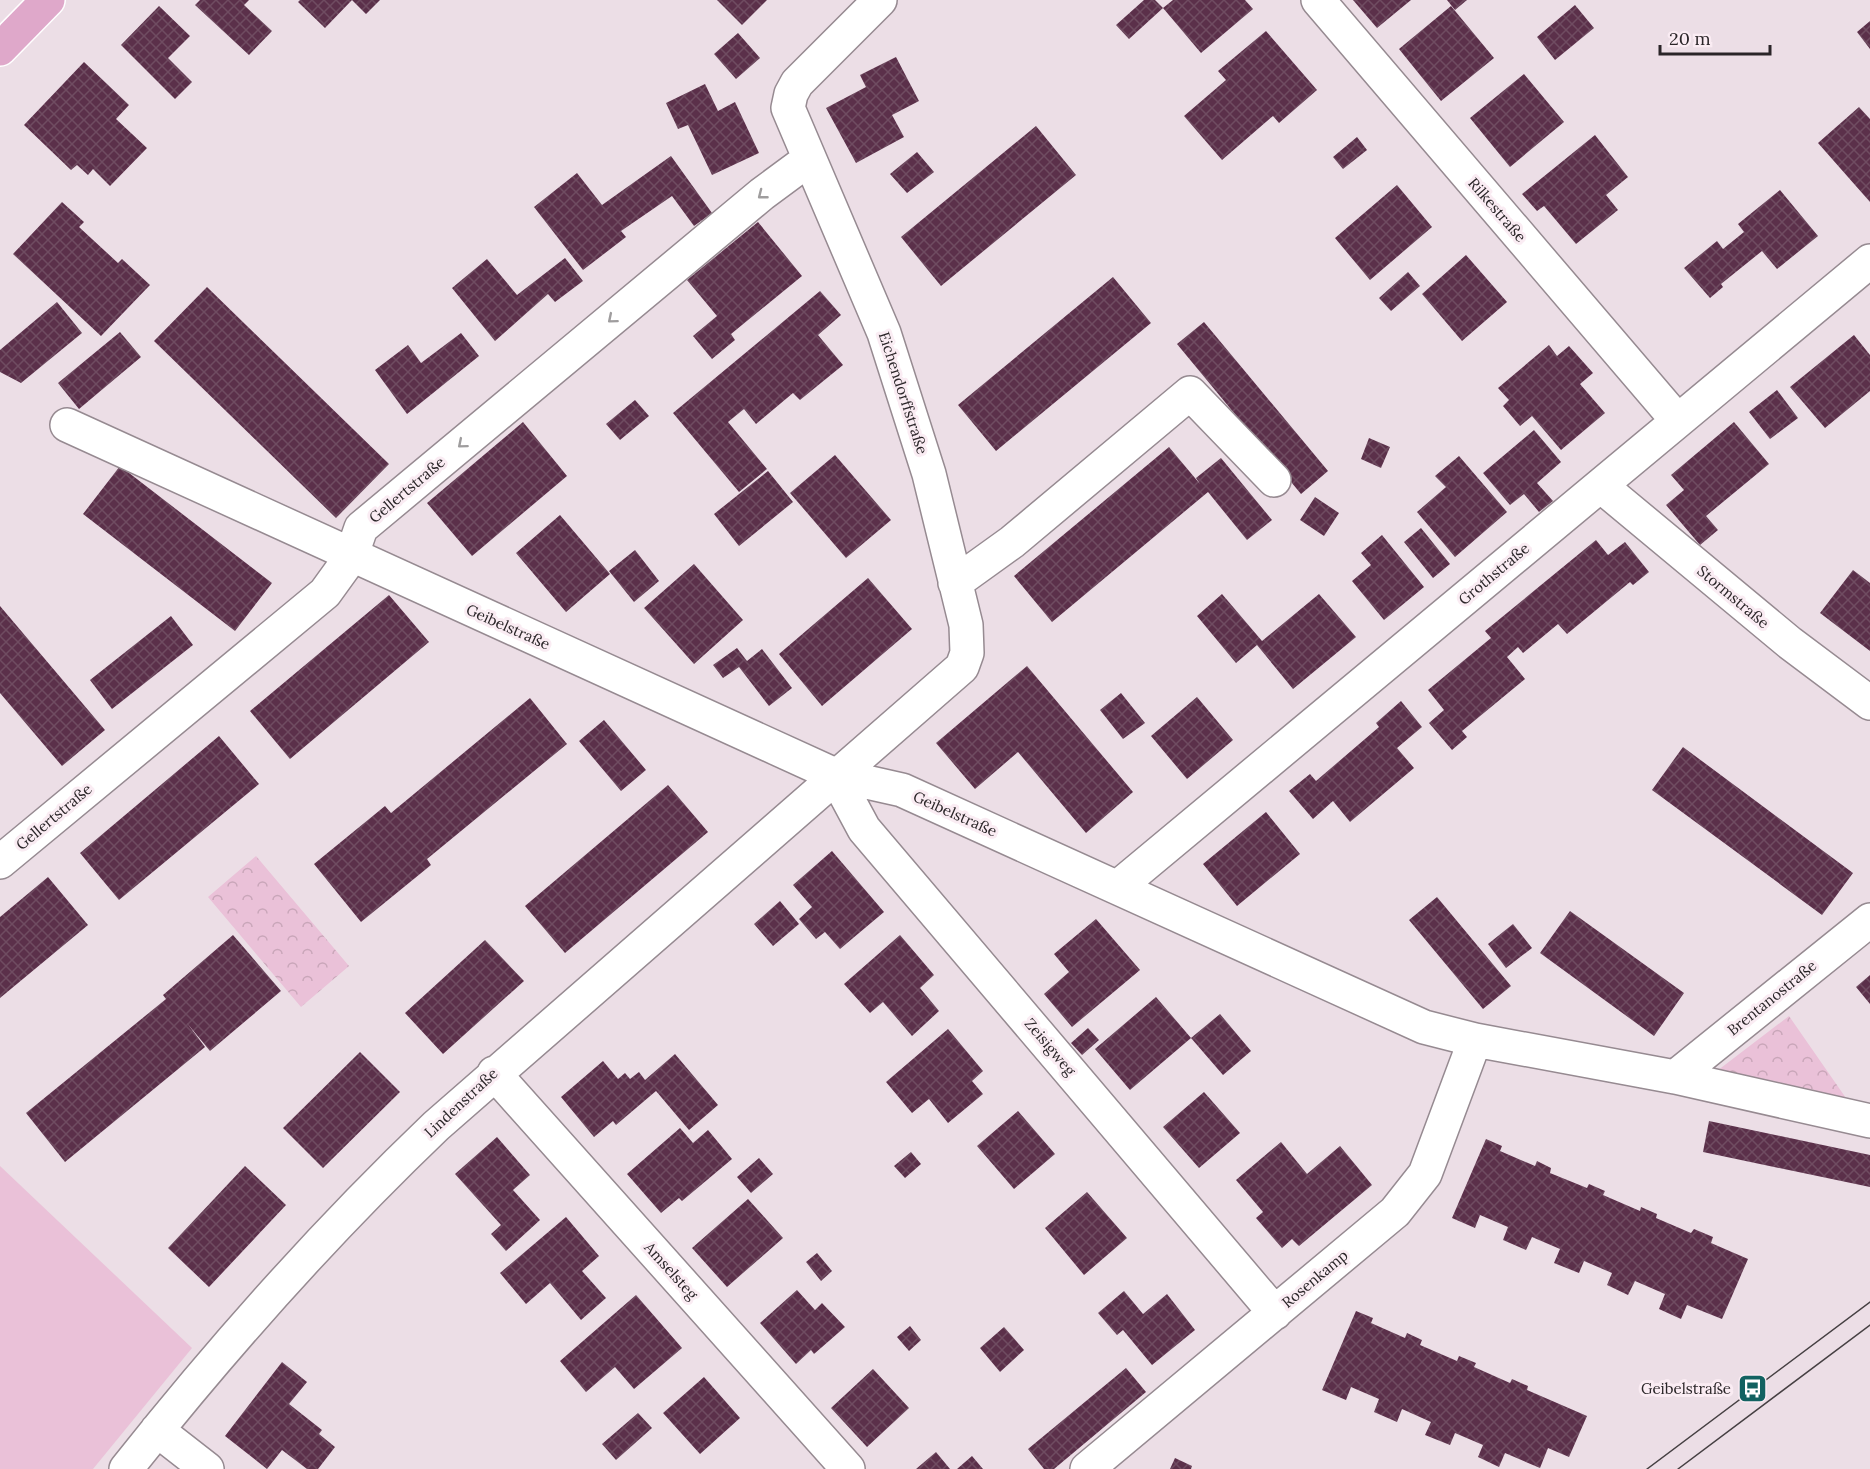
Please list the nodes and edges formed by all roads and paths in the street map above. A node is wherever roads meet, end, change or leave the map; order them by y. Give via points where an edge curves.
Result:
1 (48, 0) edge
2 (880, 0) edge
3 (1318, 0) edge
4 (0, 49) edge
5 (808, 160) junction
6 (1870, 261) edge
7 (1677, 420) junction
8 (68, 425) dead end
9 (1274, 480) dead end
10 (1601, 486) junction
11 (351, 557) junction
12 (955, 583) junction
13 (1870, 703) edge
14 (835, 775) junction
15 (0, 862) edge
16 (1118, 887) junction
17 (1870, 920) edge
18 (1475, 1040) junction
19 (494, 1073) junction
20 (1675, 1077) junction
21 (1870, 1121) edge
22 (1275, 1312) junction
23 (144, 1433) junction
24 (126, 1469) edge
25 (207, 1469) edge
26 (848, 1469) edge
27 (1087, 1469) edge

1 - 4 main road
2 - 5 street, Eichendorffstraße via 806,73 791,94 788,108
3 - 7 street, Rilkestraße
5 -> 11 street, Gellertstraße via 361,528
5 - 12 street, Eichendorffstraße via 884,333 929,474
6 - 7 street, Grothstraße
7 - 10 street, Grothstraße
8 - 11 street, Geibelstraße
9 - 12 street via 1190,393 1012,542
10 - 13 street, Stormstraße via 1790,644
10 - 16 street, Grothstraße
11 - 14 street, Geibelstraße
11 - 15 street, Gellertstraße via 325,593
12 - 14 street, Eichendorffstraße via 966,625 967,653 962,667
14 - 16 street, Geibelstraße via 902,790
14 - 19 street, Lindenstraße
14 - 22 street, Zeisigweg via 864,829
16 - 18 street, Geibelstraße via 1424,1027
17 - 20 street, Brentanostraße
18 - 20 street, Geibelstraße
18 - 22 street, Rosenkamp via 1425,1174 1412,1193 1395,1212
19 - 23 street, Lindenstraße via 366,1193
19 - 26 street, Amselsteg
20 - 21 street, Geibelstraße
22 - 27 street, Rosenkamp
23 - 24 street, Lindenstraße
23 - 25 street

